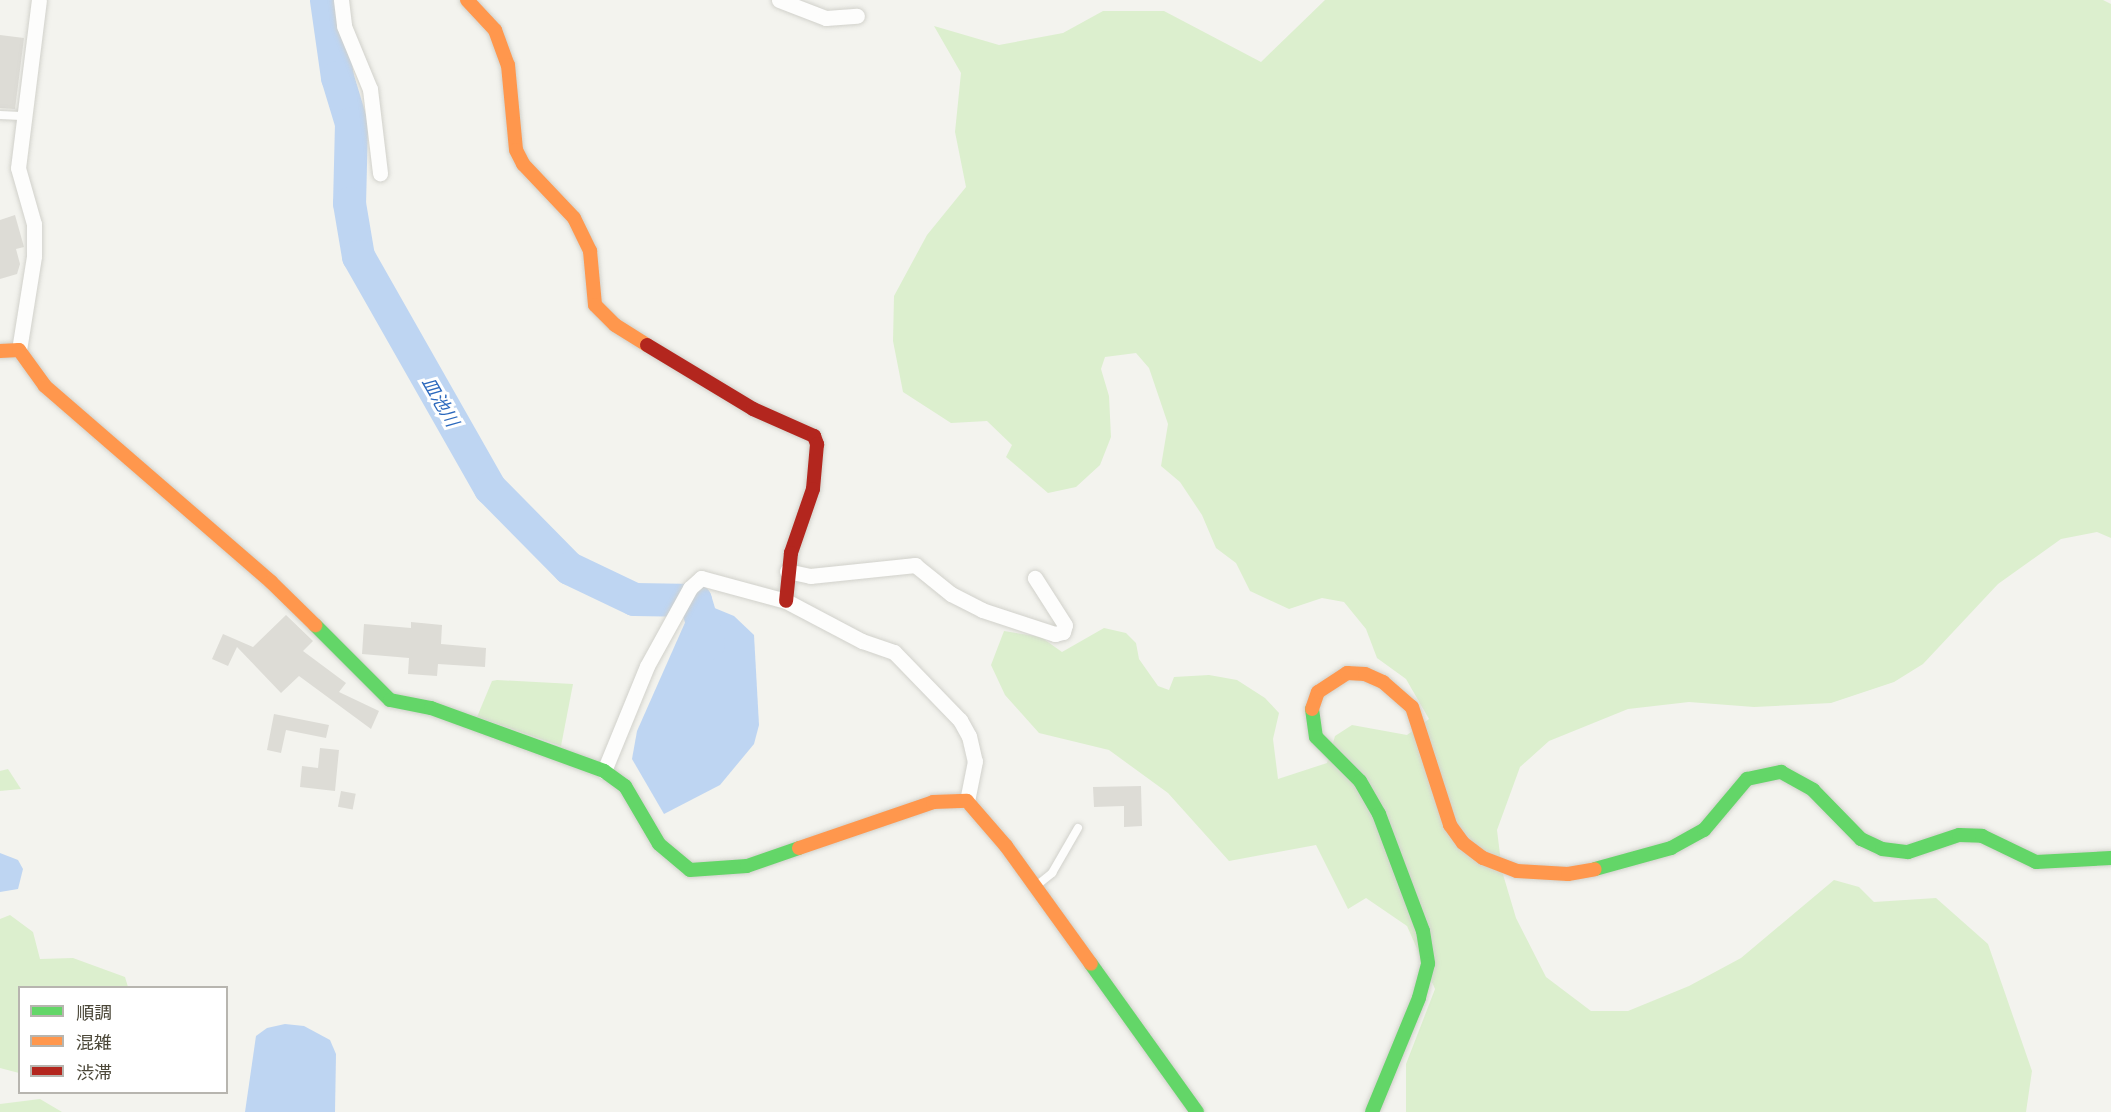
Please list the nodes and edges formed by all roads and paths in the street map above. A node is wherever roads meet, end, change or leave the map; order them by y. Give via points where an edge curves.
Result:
1 (39, 0) edge
2 (341, 0) edge
3 (467, 0) edge
4 (779, 0) edge
5 (857, 16) dead end
6 (0, 115) edge
7 (21, 116) junction
8 (380, 172) dead end
9 (0, 351) edge
10 (19, 351) junction
11 (787, 571) junction
12 (1035, 578) dead end
13 (786, 601) junction
14 (604, 771) junction
15 (967, 801) junction
16 (1078, 828) dead end
17 (2111, 858) edge
18 (1035, 887) junction
19 (1197, 1112) edge
20 (1372, 1112) edge

1 - 7 street
2 - 8 street via 344,26 370,89
3 - 11 street via 495,30 508,65 516,150 523,164 574,218 590,251 595,305 615,324 753,409 814,436 818,444 813,489
4 - 5 street via 826,18
6 - 7 lane
7 - 10 street via 19,175 34,224 34,256
9 - 10 street
10 - 14 street via 45,386 271,582 390,700 431,708
11 - 12 street via 810,576 915,565 951,594 982,610 1055,634 1063,632 1065,625
11 - 13 street
13 - 14 street via 701,578 690,588 648,666
13 - 15 street via 862,641 894,652 955,714 969,736 975,761
14 - 15 street via 625,786 659,843 690,870 747,866 933,802
15 - 18 street
16 - 18 lane via 1052,873
17 - 20 street via 2036,862 1982,836 1959,835 1908,852 1882,849 1861,839 1814,790 1781,772 1747,779 1704,830 1671,848 1616,865 1568,874 1517,871 1483,858 1463,843 1450,825 1412,707 1383,682 1365,674 1347,673 1318,692 1311,712 1316,737 1360,781 1379,814 1416,909 1428,964 1412,1018
18 - 19 street

